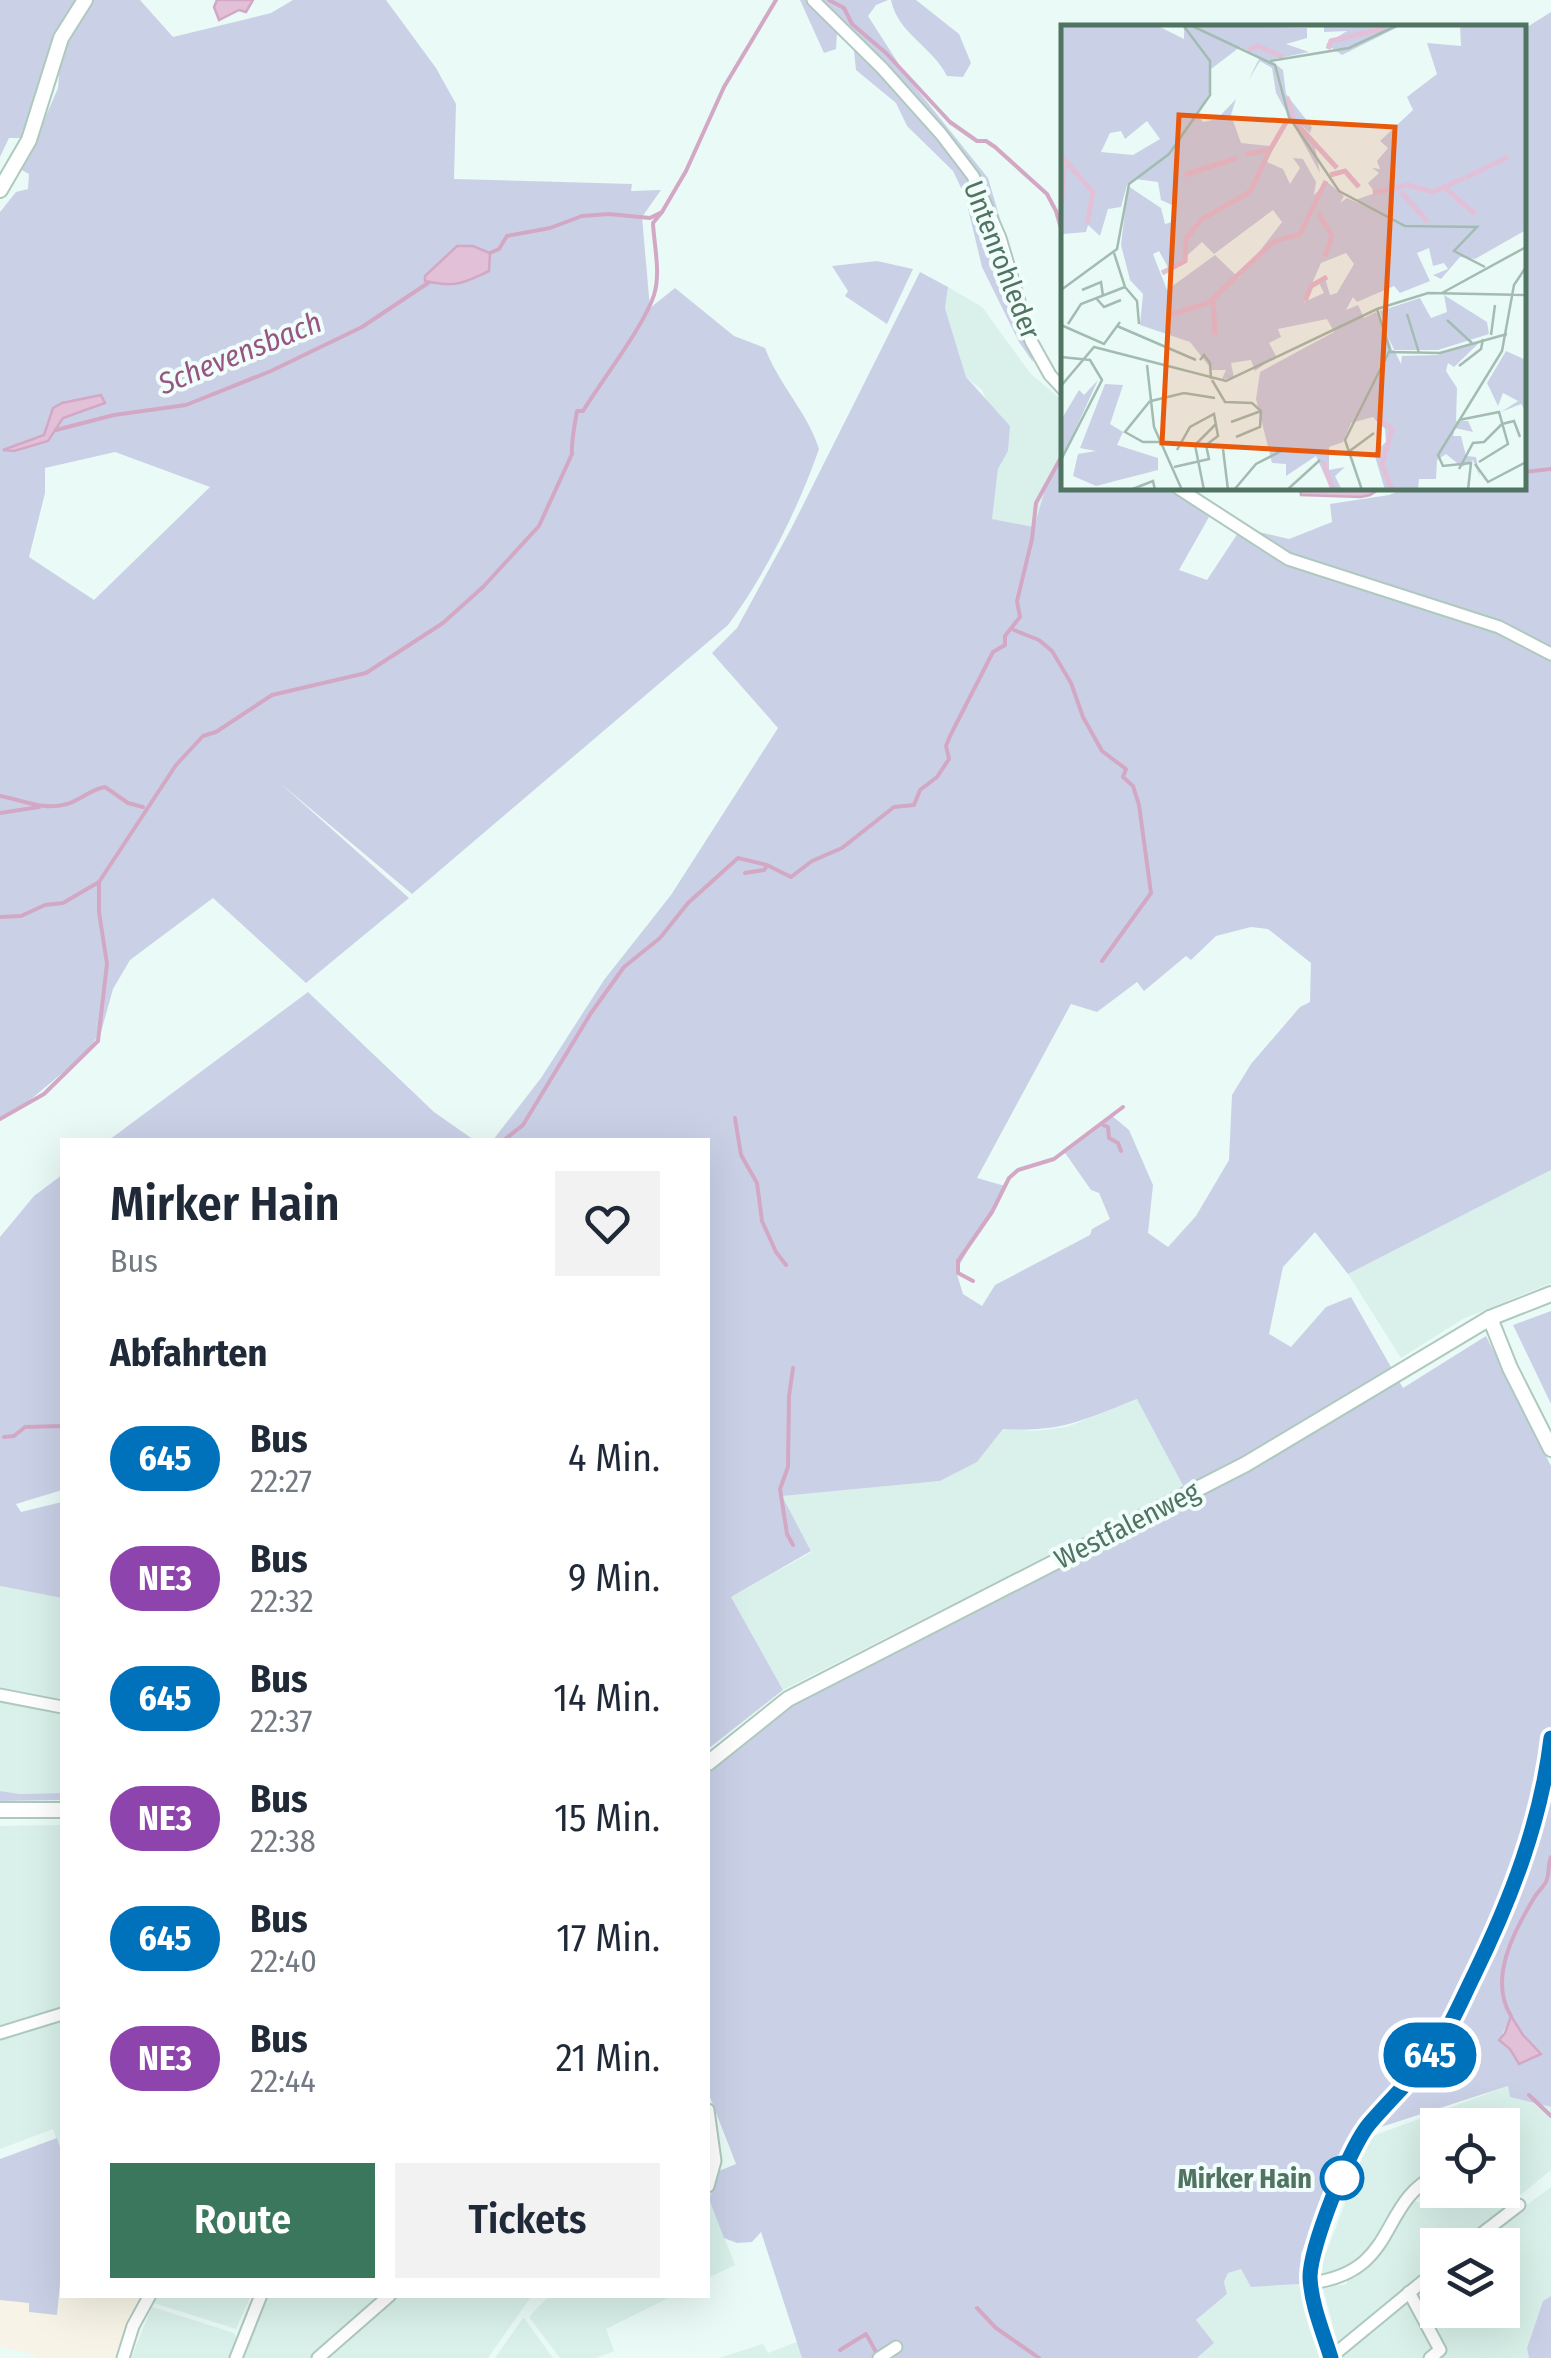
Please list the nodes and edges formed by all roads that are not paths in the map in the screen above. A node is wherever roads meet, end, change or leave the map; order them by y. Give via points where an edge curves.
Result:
1 (85, 0) edge
2 (814, 0) edge
3 (0, 190) edge
4 (1061, 386) edge
5 (1181, 490) edge
6 (1551, 654) edge
7 (1551, 1294) edge
8 (1490, 1318) junction
9 (1551, 1449) edge
10 (0, 1694) edge
11 (60, 1706) edge
12 (1551, 1738) edge
13 (710, 1761) edge
14 (0, 1810) edge
15 (60, 1810) edge
16 (60, 2015) edge
17 (0, 2032) edge
18 (710, 2125) edge
19 (710, 2179) edge
20 (1420, 2187) edge
21 (1516, 2208) edge
22 (1490, 2228) edge
23 (1310, 2283) junction
24 (1420, 2283) edge
25 (1409, 2292) junction
26 (148, 2298) edge
27 (260, 2298) edge
28 (387, 2298) edge
29 (896, 2347) dead end
30 (123, 2358) edge
31 (236, 2358) edge
32 (318, 2358) edge
33 (878, 2358) edge
34 (1331, 2358) edge
35 (1430, 2358) edge

1 - 3 street via 61,38 30,140
2 - 4 street, Untenrohleder via 973,176 1000,238 1031,342
5 - 6 street via 1288,559 1500,627
7 - 8 street, Westfalenweg
8 - 9 street
8 - 13 street, Westfalenweg via 1246,1464 788,1699
10 - 11 street
12 - 23 street via 1538,1816 1503,1915 1444,2036 1356,2144 1310,2264
14 - 15 street
16 - 17 street
18 - 19 street
20 - 23 street via 1374,2254 1345,2277
21 - 22 street
23 - 34 street
24 - 25 street
25 - 34 street
25 - 35 street via 1440,2350
26 - 30 street
27 - 31 street
28 - 32 street
29 - 33 street

